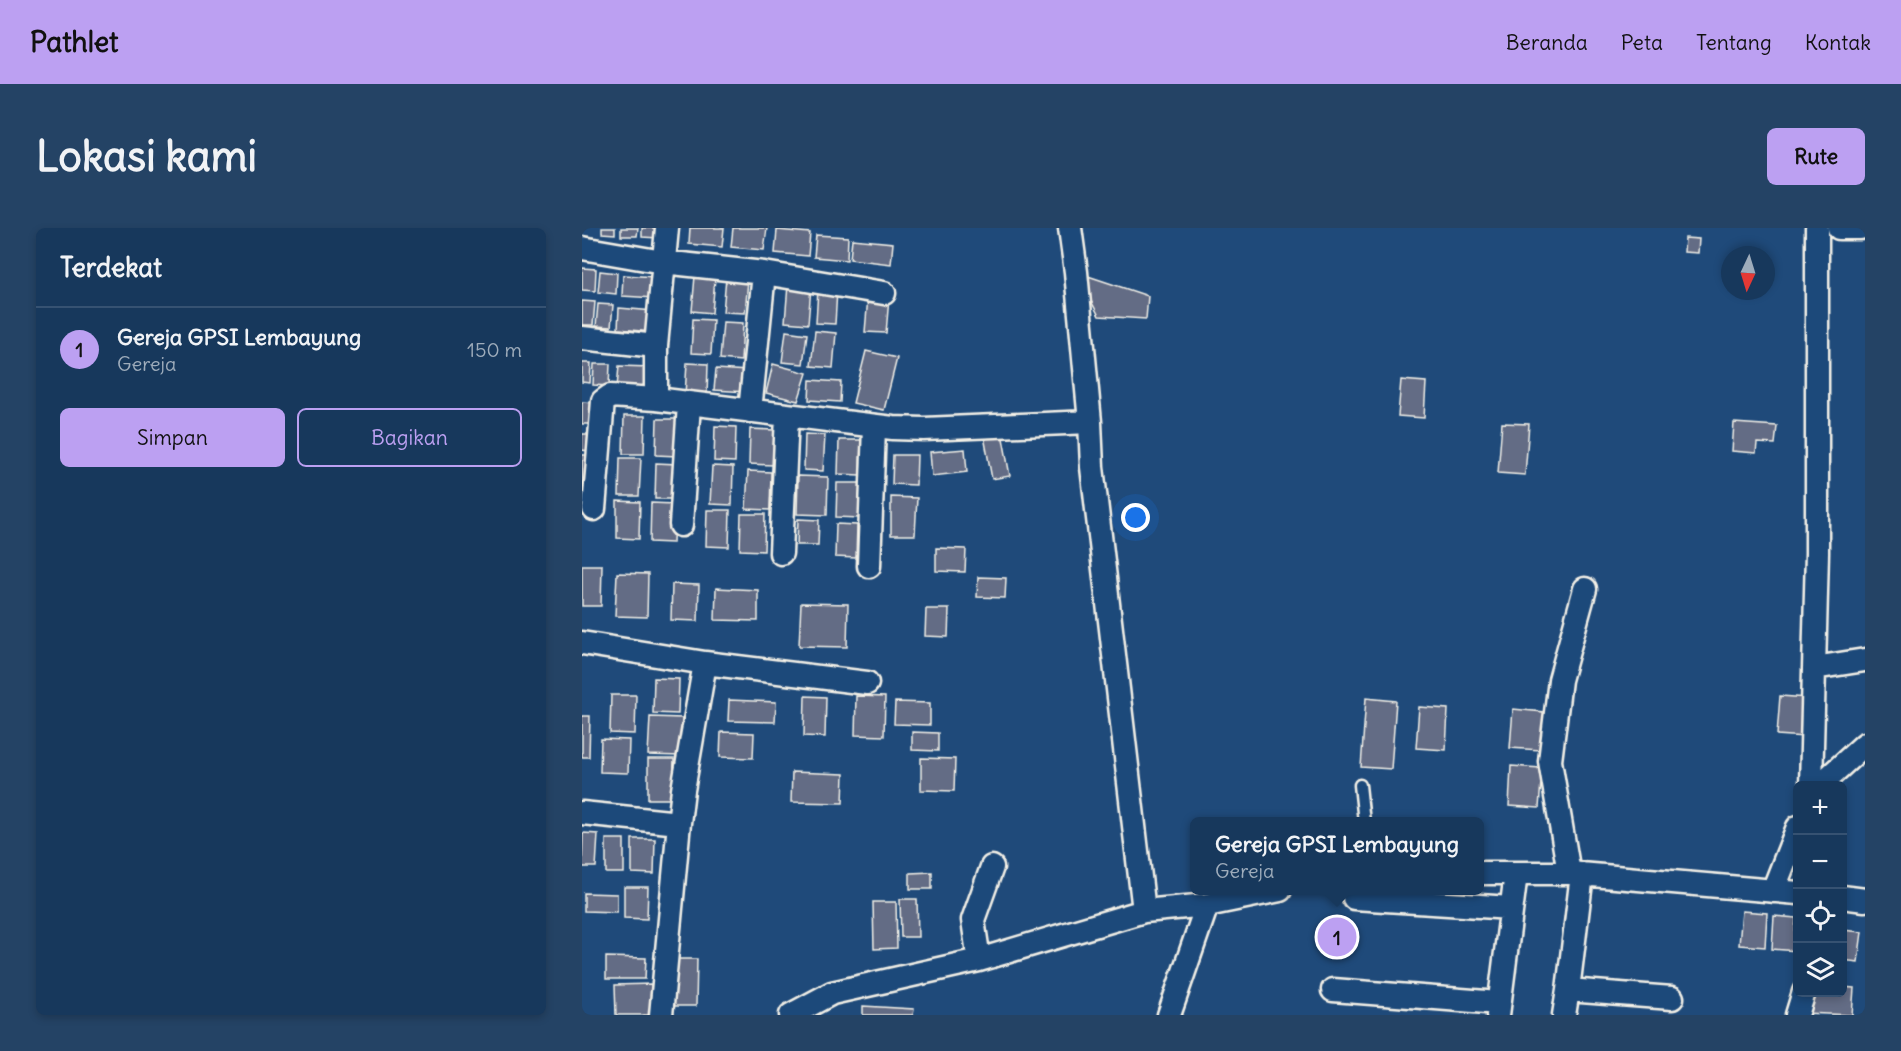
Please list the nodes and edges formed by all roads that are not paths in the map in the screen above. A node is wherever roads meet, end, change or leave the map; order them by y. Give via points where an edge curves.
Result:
1 (667, 228) edge
2 (1070, 228) edge
3 (1817, 228) edge
4 (1839, 228) edge
5 (1860, 228) edge
6 (582, 248) edge
7 (663, 262) junction
8 (764, 273) junction
9 (884, 293) dead end
10 (582, 339) edge
11 (656, 346) junction
12 (656, 399) junction
13 (689, 404) junction
14 (750, 411) junction
15 (787, 416) junction
16 (1090, 422) junction
17 (874, 427) junction
18 (594, 509) dead end
19 (681, 525) dead end
20 (782, 553) dead end
21 (869, 566) dead end
22 (1585, 589) dead end
23 (582, 643) edge
24 (1865, 660) edge
25 (705, 663) junction
26 (1814, 668) junction
27 (867, 683) dead end
28 (1865, 744) edge
29 (1811, 781) edge
30 (1824, 781) edge
31 (1360, 785) dead end
32 (582, 813) edge
33 (1363, 817) edge
34 (679, 823) junction
35 (1794, 835) edge
36 (993, 867) dead end
37 (1484, 873) edge
38 (1516, 873) junction
39 (1576, 873) junction
40 (1773, 891) junction
41 (1793, 892) edge
42 (1259, 895) edge
43 (1354, 898) dead end
44 (1847, 898) edge
45 (1865, 900) edge
46 (1207, 905) junction
47 (1511, 908) junction
48 (1144, 911) junction
49 (979, 960) junction
50 (1333, 990) dead end
51 (1568, 990) junction
52 (1803, 997) edge
53 (1672, 998) dead end
54 (1499, 1009) edge
55 (661, 1015) edge
56 (791, 1015) edge
57 (1169, 1015) edge
58 (1564, 1015) edge
59 (1797, 1015) edge

1 - 7 street
2 - 16 street
3 - 26 street
4 - 5 street
6 - 7 street
7 - 8 street
7 - 11 street
8 - 9 street
8 - 14 street
10 - 11 street
11 - 12 street
12 - 13 street
12 - 18 street via 610,396 603,401
13 - 14 street
13 - 19 street
14 - 15 street
15 - 17 street
15 - 20 street
16 - 17 street via 924,429
16 - 48 street
17 - 21 street
22 - 39 street via 1560,680 1550,761
23 - 25 street
24 - 26 street
25 - 27 street
25 - 34 street
26 - 29 street
28 - 30 street
31 - 33 lane
32 - 34 street
34 - 55 street
35 - 40 street
36 - 49 street via 973,920
37 - 38 street
38 - 39 street
38 - 47 street
39 - 40 street
39 - 51 street
40 - 41 street
42 - 46 street
43 - 47 street
44 - 45 street
46 - 48 street
46 - 57 street
47 - 54 street
48 - 49 street
49 - 56 street via 832,993
50 - 54 street
51 - 53 street
51 - 58 street
52 - 59 street

